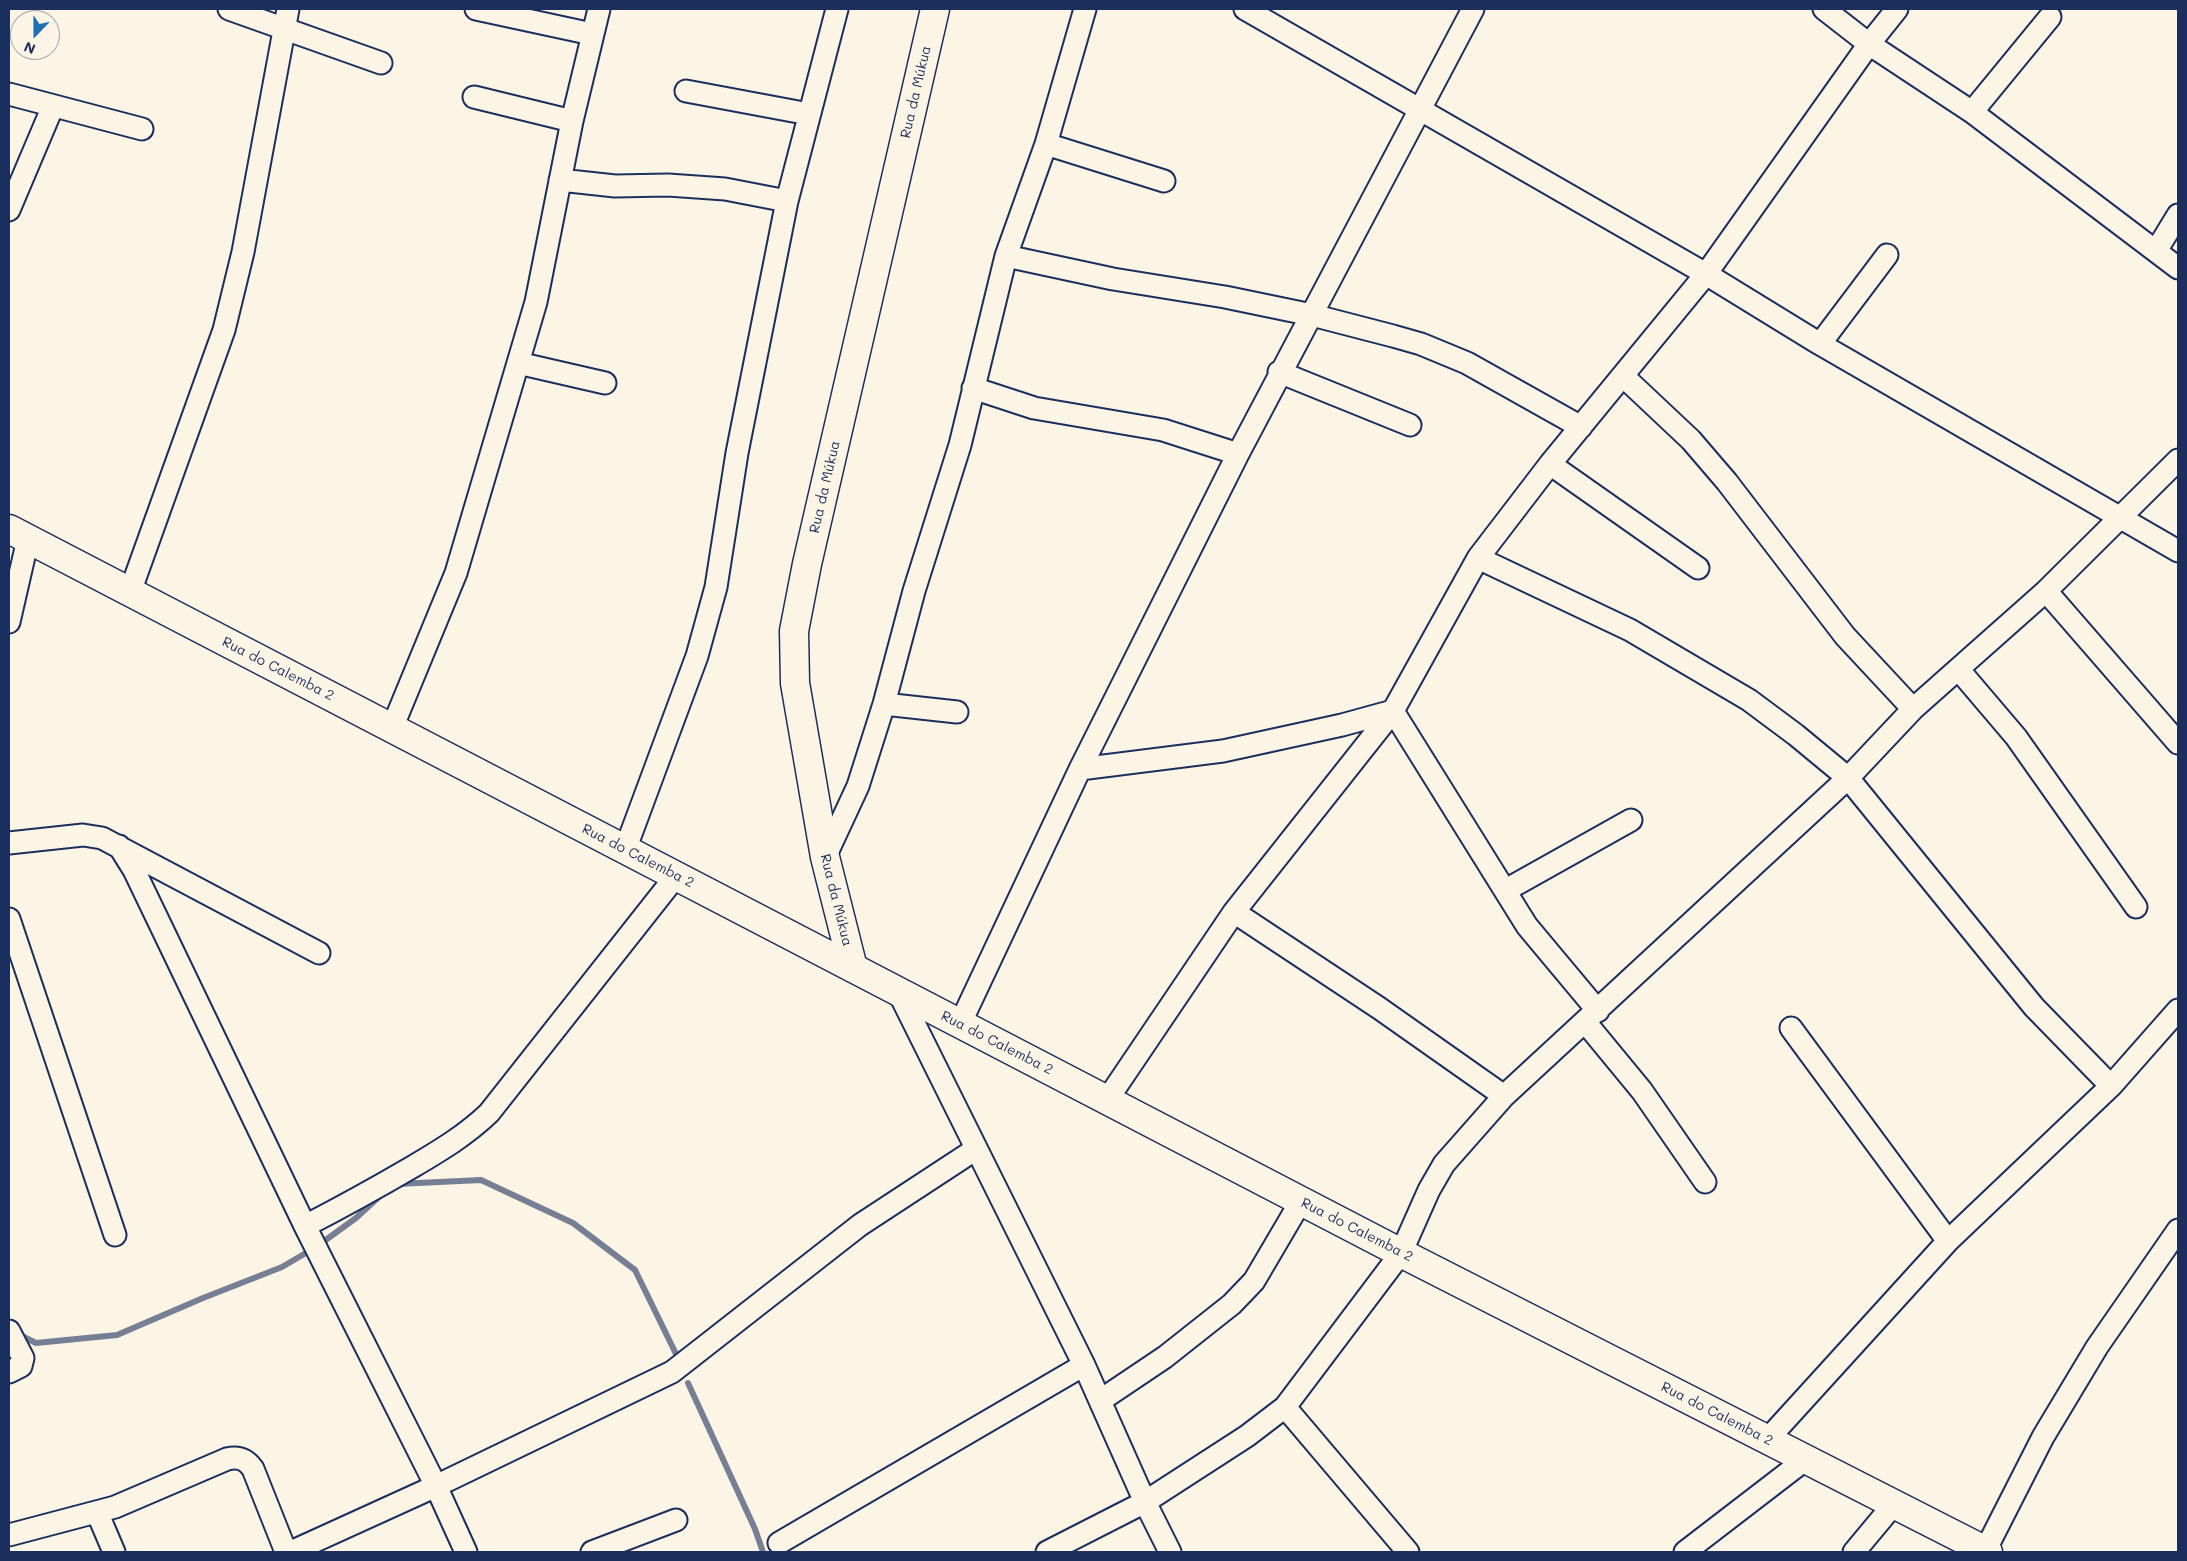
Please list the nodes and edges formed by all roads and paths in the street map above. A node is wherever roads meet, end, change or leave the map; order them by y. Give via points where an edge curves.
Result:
1 (229, 9) edge
2 (476, 9) edge
3 (599, 9) edge
4 (837, 9) edge
5 (935, 9) edge
6 (1086, 9) edge
7 (1245, 9) edge
8 (1472, 9) edge
9 (1824, 9) edge
10 (1897, 9) edge
11 (2050, 18) dead end
12 (286, 19) edge
13 (592, 34) junction
14 (1869, 44) junction
15 (381, 62) dead end
16 (686, 91) dead end
17 (9, 94) edge
18 (474, 97) dead end
19 (53, 106) junction
20 (1419, 108) junction
21 (1972, 112) junction
22 (809, 114) junction
23 (572, 121) junction
24 (142, 129) dead end
25 (1046, 144) junction
26 (560, 180) junction
27 (1164, 181) dead end
28 (787, 201) junction
29 (9, 210) edge
30 (2178, 215) edge
31 (2156, 251) junction
32 (1887, 255) dead end
33 (1006, 256) junction
34 (2178, 268) edge
35 (1706, 274) junction
36 (1312, 315) junction
37 (1820, 344) junction
38 (518, 363) junction
39 (1279, 372) junction
40 (1623, 376) junction
41 (605, 383) dead end
42 (973, 388) junction
43 (1410, 426) dead end
44 (1581, 427) junction
45 (1238, 454) junction
46 (2178, 460) edge
47 (1550, 464) junction
48 (2121, 518) junction
49 (18, 534) edge
50 (2178, 551) edge
51 (1478, 558) junction
52 (1698, 568) dead end
53 (130, 592) junction
54 (2046, 592) junction
55 (9, 622) edge
56 (1959, 670) junction
57 (884, 704) junction
58 (1914, 709) junction
59 (1393, 711) junction
60 (958, 712) dead end
61 (392, 728) junction
62 (2178, 743) edge
63 (1080, 768) junction
64 (1848, 778) junction
65 (1632, 820) dead end
66 (9, 843) edge
67 (119, 846) junction
68 (625, 850) junction
69 (826, 857) junction
70 (676, 876) junction
71 (1506, 890) junction
72 (2136, 907) dead end
73 (1234, 912) junction
74 (9, 919) edge
75 (319, 953) dead end
76 (853, 968) junction
77 (898, 991) junction
78 (2178, 1010) edge
79 (1592, 1017) junction
80 (960, 1024) junction
81 (1791, 1028) dead end
82 (2111, 1086) junction
83 (1504, 1096) junction
84 (1106, 1100) junction
85 (976, 1149) junction
86 (1706, 1182) dead end
87 (1302, 1201) junction
88 (305, 1226) junction
89 (2178, 1230) edge
90 (115, 1235) dead end
91 (1948, 1241) junction
92 (1401, 1253) junction
93 (9, 1331) edge
94 (1084, 1365) junction
95 (9, 1372) edge
96 (1101, 1400) junction
97 (1285, 1407) junction
98 (1767, 1440) junction
99 (1806, 1459) junction
100 (436, 1486) junction
101 (1145, 1502) junction
102 (1894, 1504) junction
103 (97, 1512) junction
104 (676, 1520) dead end
105 (9, 1535) edge
106 (779, 1544) dead end
107 (114, 1552) edge
108 (286, 1552) edge
109 (291, 1552) edge
110 (466, 1552) edge
111 (592, 1552) edge
112 (1047, 1552) edge
113 (1170, 1552) edge
114 (1408, 1552) edge
115 (1684, 1552) edge
116 (1854, 1552) edge
117 (1987, 1552) edge

1 - 12 street
2 - 13 street
3 - 13 street
4 - 22 street
5 - 69 main road, Rua da Múkua via 794,631 795,683
6 - 25 street
7 - 20 street
8 - 20 street
9 - 14 street
10 - 14 street
11 - 21 street
12 - 15 street
12 - 53 street via 243,252 224,330
13 - 23 street
14 - 21 street
14 - 35 street
16 - 22 street
17 - 19 street
18 - 23 street
19 - 24 street
19 - 29 street
20 - 35 street
20 - 36 street
21 - 31 street
22 - 28 street
23 - 26 street
25 - 27 street
25 - 33 street
26 - 28 street via 615,186 725,189
26 - 38 street via 536,302
28 - 68 street via 737,453 716,587 697,656
30 - 31 street
31 - 34 street
32 - 37 street
33 - 36 street
33 - 42 street
35 - 37 street
35 - 40 street
36 - 39 street
36 - 44 street via 1421,344 1467,363
37 - 48 street
38 - 41 street
38 - 61 street via 456,573
39 - 43 street
39 - 45 street
40 - 44 street
40 - 58 street via 1697,447 1845,636
42 - 45 street via 1034,408 1164,430
42 - 57 street via 960,445 914,591
44 - 47 street
45 - 63 street
46 - 48 street
47 - 51 street
47 - 52 street
48 - 50 street
48 - 54 street
49 - 53 main road, Rua do Calemba 2
49 - 55 street
51 - 59 street
51 - 64 street via 1630,630 1749,700
53 - 61 main road, Rua do Calemba 2
54 - 56 street
54 - 62 street
56 - 58 street
56 - 72 street via 2016,737
57 - 60 street
57 - 69 street via 858,786
58 - 64 street
59 - 63 street via 1223,750
59 - 71 street
59 - 73 street
61 - 68 main road, Rua do Calemba 2
63 - 80 street
64 - 79 street
64 - 82 street via 2034,1007
65 - 71 street
66 - 67 street via 83,835 102,838
67 - 75 street
67 - 88 street via 134,870
68 - 70 main road, Rua do Calemba 2
69 - 76 main road, Rua da Múkua
70 - 76 main road, Rua do Calemba 2
70 - 88 street via 489,1113 469,1132
71 - 79 street via 1527,926
73 - 83 street
73 - 84 street
74 - 90 street
76 - 77 main road, Rua do Calemba 2
77 - 80 main road, Rua do Calemba 2
77 - 85 street
78 - 82 street
79 - 83 street
79 - 86 street
80 - 84 main road, Rua do Calemba 2
81 - 91 street
82 - 91 street
83 - 92 street via 1444,1164
84 - 87 main road, Rua do Calemba 2
85 - 94 street
85 - 100 street via 860,1225 672,1372
87 - 92 main road, Rua do Calemba 2
87 - 96 street via 1254,1282 1232,1304 1165,1357
88 - 100 street
89 - 117 street via 2129,1299 2043,1437
91 - 98 street
92 - 97 street
92 - 98 main road, Rua do Calemba 2
93 - 95 street via 23,1358 21,1366
94 - 96 street
94 - 106 street
96 - 101 street
97 - 101 street via 1247,1436
97 - 114 street
98 - 99 main road, Rua do Calemba 2
99 - 102 main road, Rua do Calemba 2
99 - 115 street
100 - 109 street
100 - 110 street
101 - 112 street
101 - 113 street
102 - 116 street
102 - 117 main road, Rua do Calemba 2
103 - 105 street
103 - 107 street
103 - 108 street via 235,1457 243,1459 253,1469
104 - 111 street

